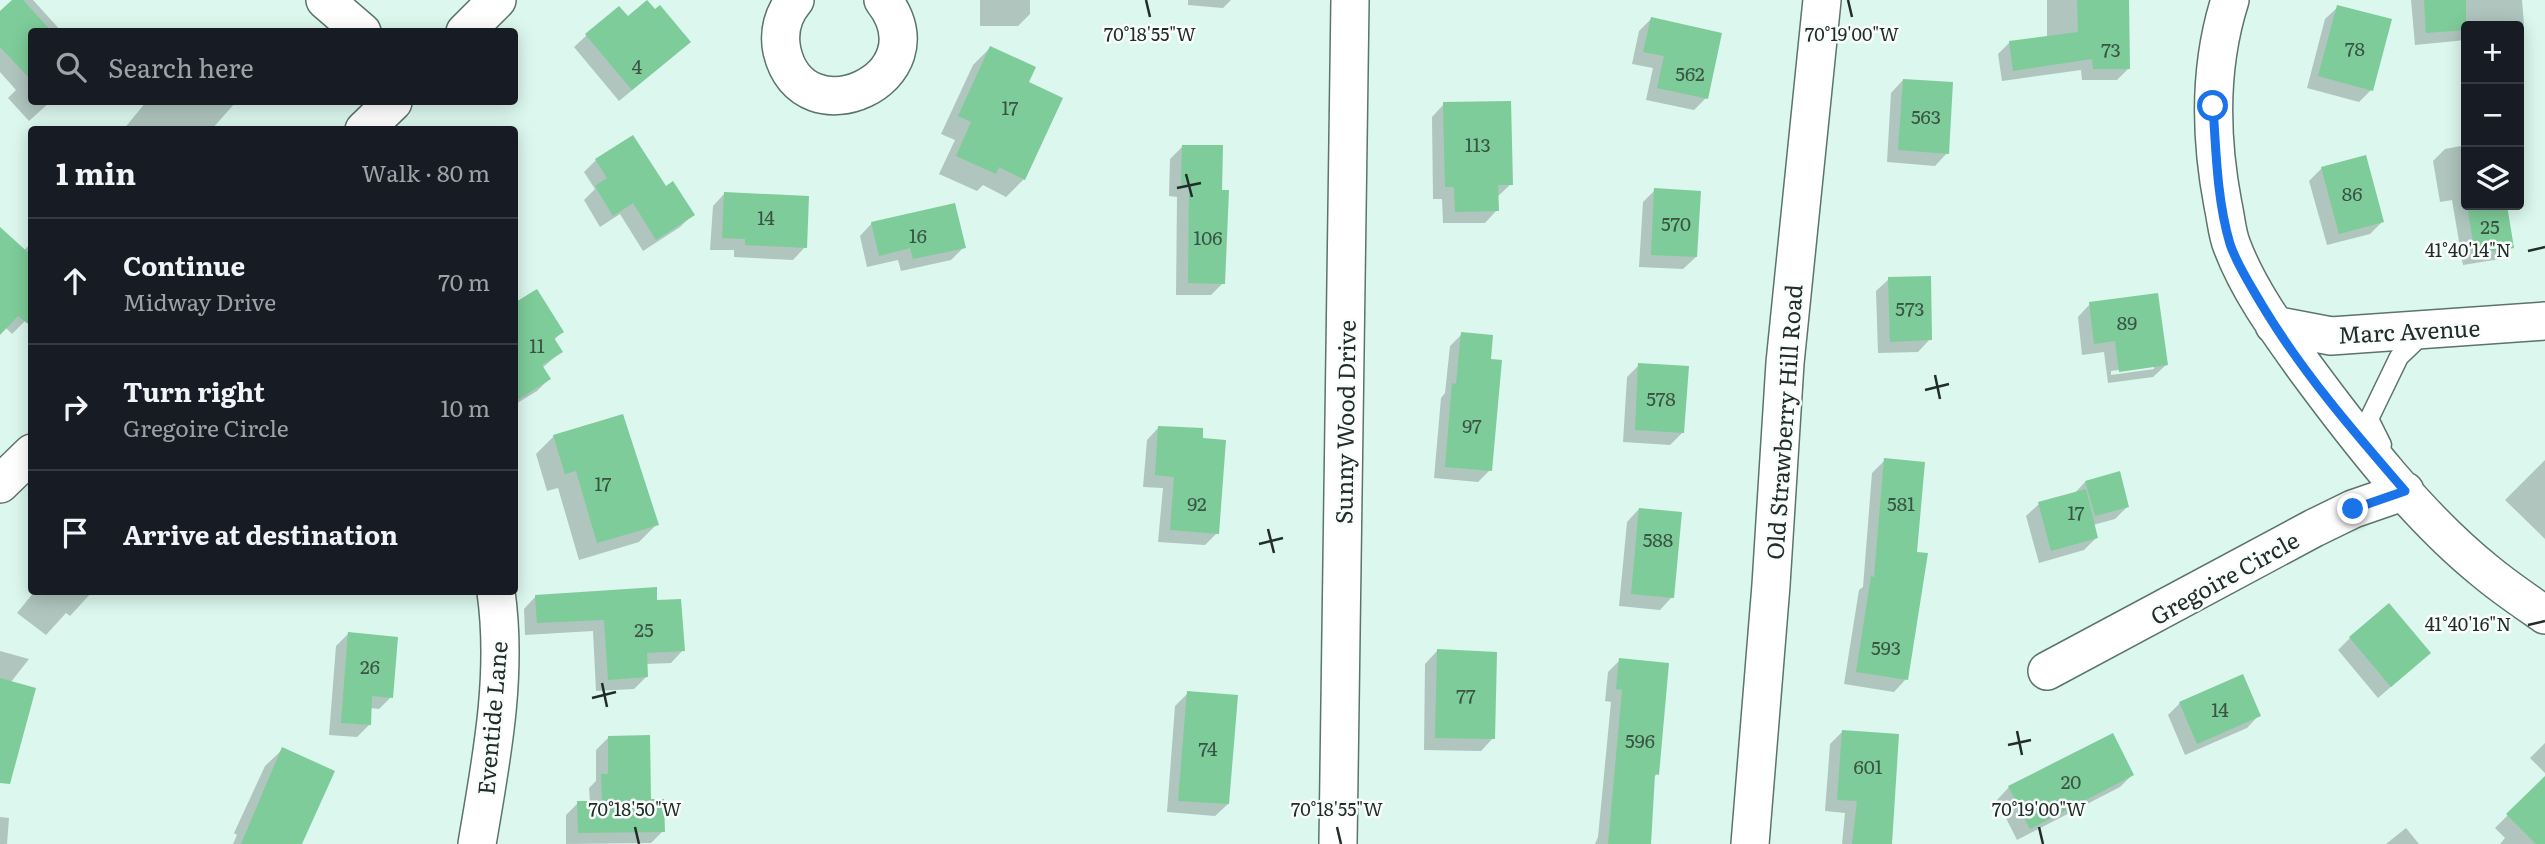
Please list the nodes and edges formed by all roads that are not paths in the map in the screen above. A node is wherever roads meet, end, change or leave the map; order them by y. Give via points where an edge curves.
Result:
1 (325, 0) edge
2 (497, 0) edge
3 (795, 0) edge
4 (883, 0) edge
5 (1350, 0) edge
6 (1822, 0) edge
7 (2230, 0) edge
8 (357, 28) edge
9 (469, 28) edge
10 (390, 105) edge
11 (368, 126) edge
12 (2545, 321) edge
13 (2274, 325) junction
14 (2426, 331) junction
15 (28, 457) edge
16 (0, 484) edge
17 (2405, 491) junction
18 (496, 595) edge
19 (2545, 615) edge
20 (2047, 671) dead end
21 (477, 844) edge
22 (1338, 844) edge
23 (1750, 844) edge

1 - 8 street
2 - 9 street
3 - 4 street via 781,32 784,57 797,80 833,96 859,93 890,67 897,26
5 - 22 street, Sunny Wood Drive
6 - 23 street, Old Strawberry Hill Road via 1785,363
7 - 13 street via 2220,32 2213,106 2217,174 2231,244
10 - 11 street
12 - 14 street, Marc Avenue
13 - 14 street, Marc Avenue via 2331,336
13 - 17 street via 2338,412
14 - 17 lane via 2399,357 2369,419
15 - 16 street
17 - 19 street via 2484,571
17 - 20 street, Gregoire Circle via 2314,528
18 - 21 street, Eventide Lane via 501,655 498,704

